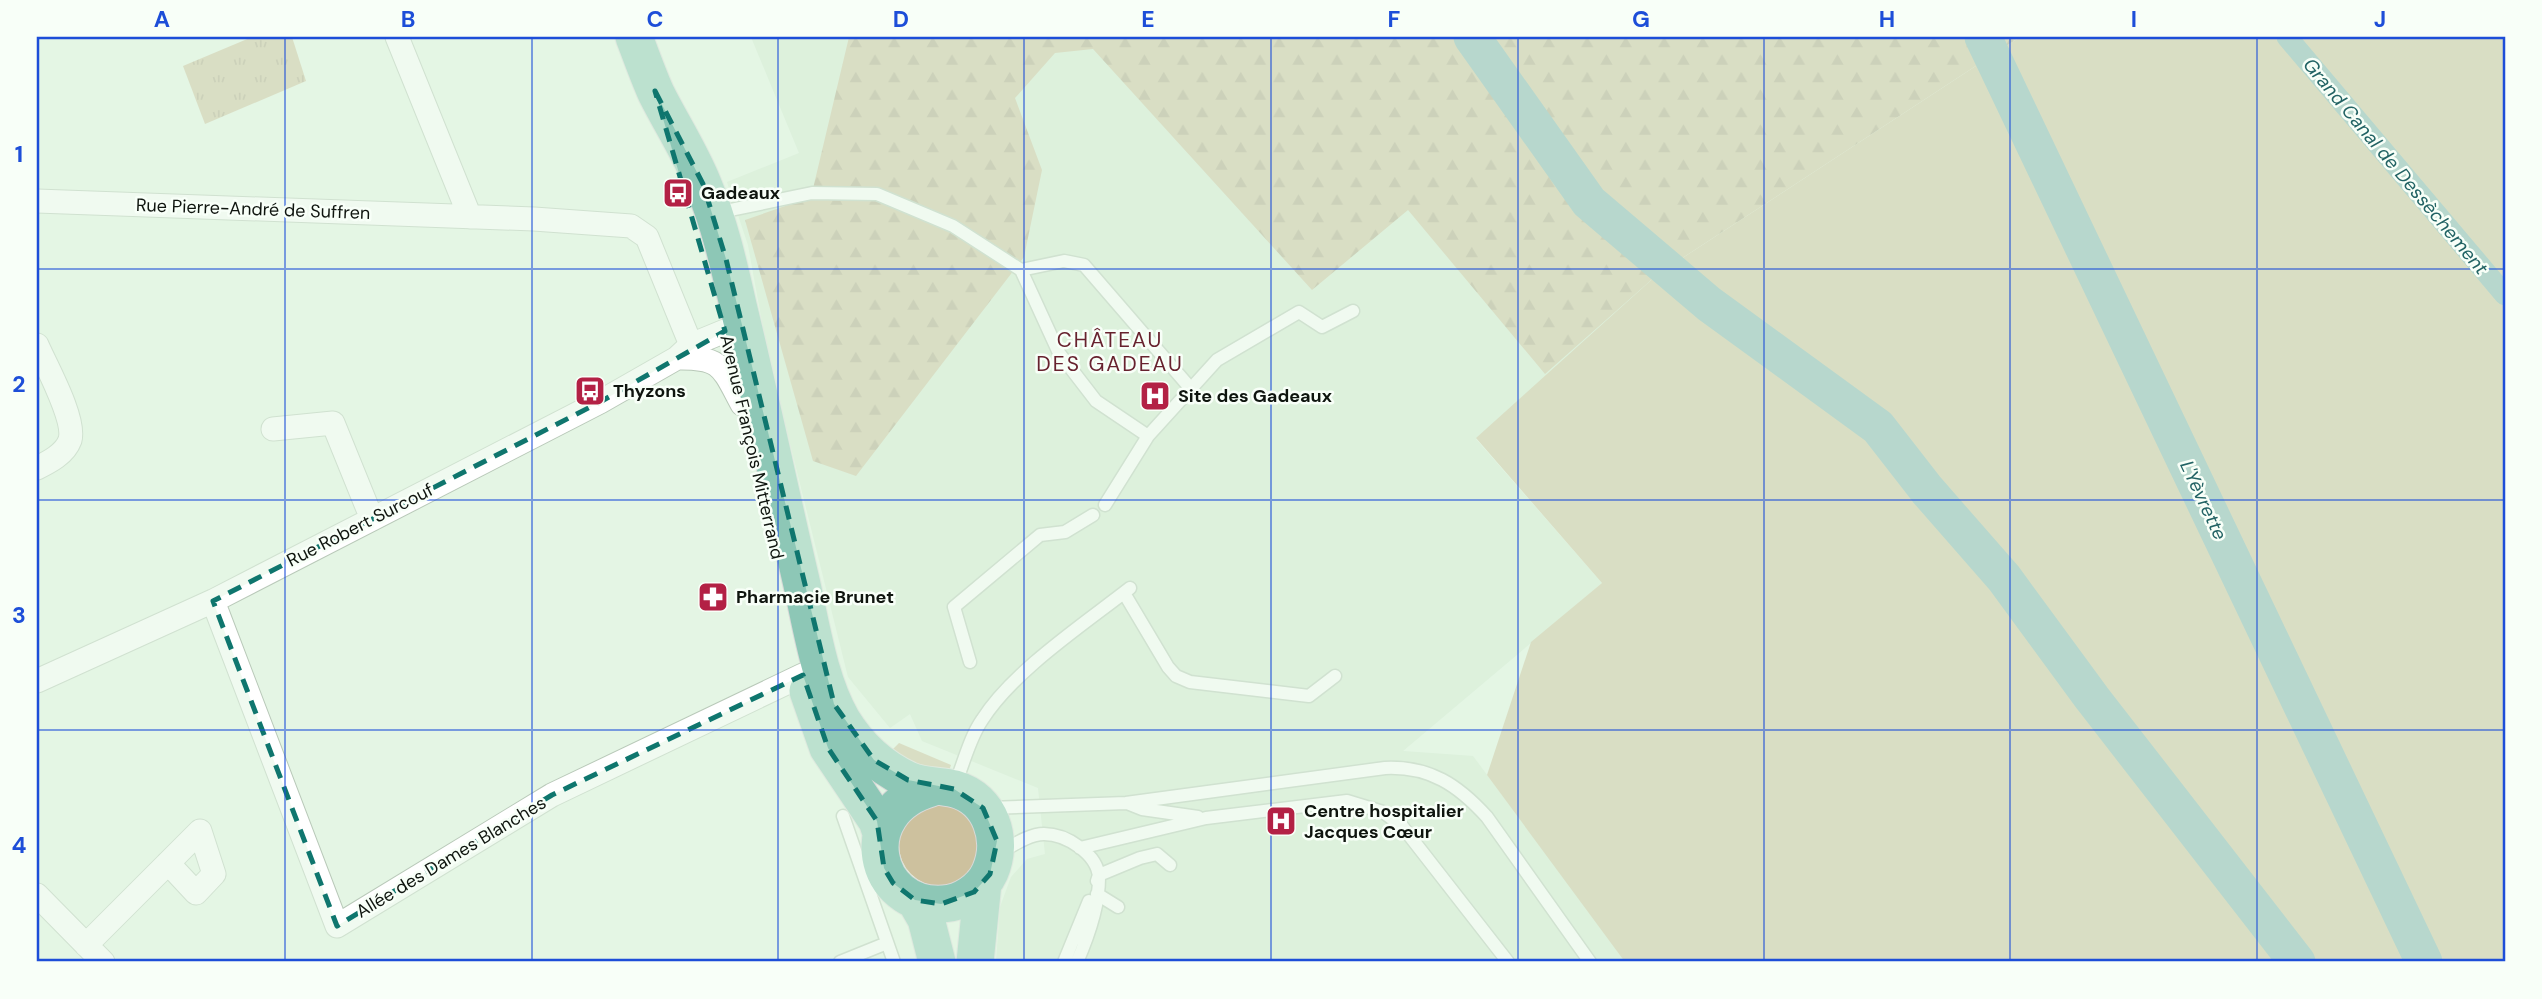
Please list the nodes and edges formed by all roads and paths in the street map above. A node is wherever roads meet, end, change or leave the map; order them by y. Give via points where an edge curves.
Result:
1 (397, 37) edge
2 (634, 37) edge
3 (655, 90) junction
4 (37, 201) edge
5 (712, 214) junction
6 (470, 217) junction
7 (1021, 270) junction
8 (1353, 311) dead end
9 (736, 337) junction
10 (37, 345) edge
11 (684, 351) junction
12 (1192, 390) junction
13 (742, 404) junction
14 (273, 429) dead end
15 (1148, 436) junction
16 (37, 468) edge
17 (1105, 505) dead end
18 (1093, 514) dead end
19 (372, 519) junction
20 (213, 601) junction
21 (970, 662) dead end
22 (803, 675) junction
23 (1335, 676) dead end
24 (37, 681) edge
25 (956, 795) junction
26 (1125, 803) junction
27 (843, 816) dead end
28 (1206, 818) junction
29 (1080, 848) junction
30 (876, 859) junction
31 (168, 863) dead end
32 (1170, 865) dead end
33 (990, 869) junction
34 (1099, 875) junction
35 (1097, 894) junction
36 (37, 895) edge
37 (915, 900) junction
38 (1118, 907) dead end
39 (887, 943) junction
40 (86, 945) junction
41 (103, 962) edge
42 (840, 962) edge
43 (894, 962) edge
44 (937, 962) edge
45 (975, 962) edge
46 (1065, 962) edge
47 (1077, 962) edge
48 (1508, 962) edge
49 (1590, 962) edge

1 - 6 street
2 - 3 main road, Avenue François Mitterrand
3 - 5 main road, Avenue François Mitterrand via 703,184
3 - 9 main road, Avenue François Mitterrand via 677,173
4 - 6 street, Rue Pierre-André de Suffren
5 - 7 lane via 812,193 877,194 953,226
5 - 9 main road, Avenue François Mitterrand
6 - 11 street, Rue Pierre-André de Suffren via 636,228 647,237
7 - 12 lane via 1064,261 1084,265
7 - 15 lane via 1059,353 1096,401
8 - 12 lane via 1322,327 1298,312 1217,360
9 - 11 street, Rue Robert Surcouf
9 - 13 main road, Avenue François Mitterrand
9 - 25 main road, Avenue François Mitterrand via 834,704 874,760 908,780
10 - 16 street via 71,424 70,441 54,460
11 - 13 street via 714,361 724,370
11 - 19 street, Rue Robert Surcouf via 600,402
12 - 15 lane
13 - 22 main road, Avenue François Mitterrand
14 - 19 street via 333,423
15 - 17 lane
18 - 21 lane via 1065,532 1040,535 954,607
19 - 20 street, Rue Robert Surcouf
20 - 22 street, Allée des Dames Blanches via 337,926 552,795
20 - 24 street, Rue Robert Surcouf
22 - 30 main road, Avenue François Mitterrand via 828,748 877,821
23 - 25 lane via 1309,696 1190,682 1168,667 1127,590 1043,656 986,713 974,733
25 - 26 lane
25 - 30 main road via 914,793 898,803 887,817
25 - 33 main road via 994,829
26 - 28 lane
26 - 49 lane via 1385,768 1434,774 1488,817
27 - 30 lane
28 - 29 lane
28 - 48 lane via 1347,801 1383,812 1402,826
29 - 33 lane via 1042,834
29 - 34 lane
30 - 37 main road via 893,883
30 - 39 lane
31 - 40 street
32 - 34 lane via 1157,854
33 - 37 main road via 961,900 941,904
33 - 45 main road
34 - 35 lane
34 - 46 lane
35 - 38 lane
35 - 47 lane
36 - 40 street
37 - 44 main road via 926,919
39 - 42 lane
39 - 43 lane
40 - 41 street

